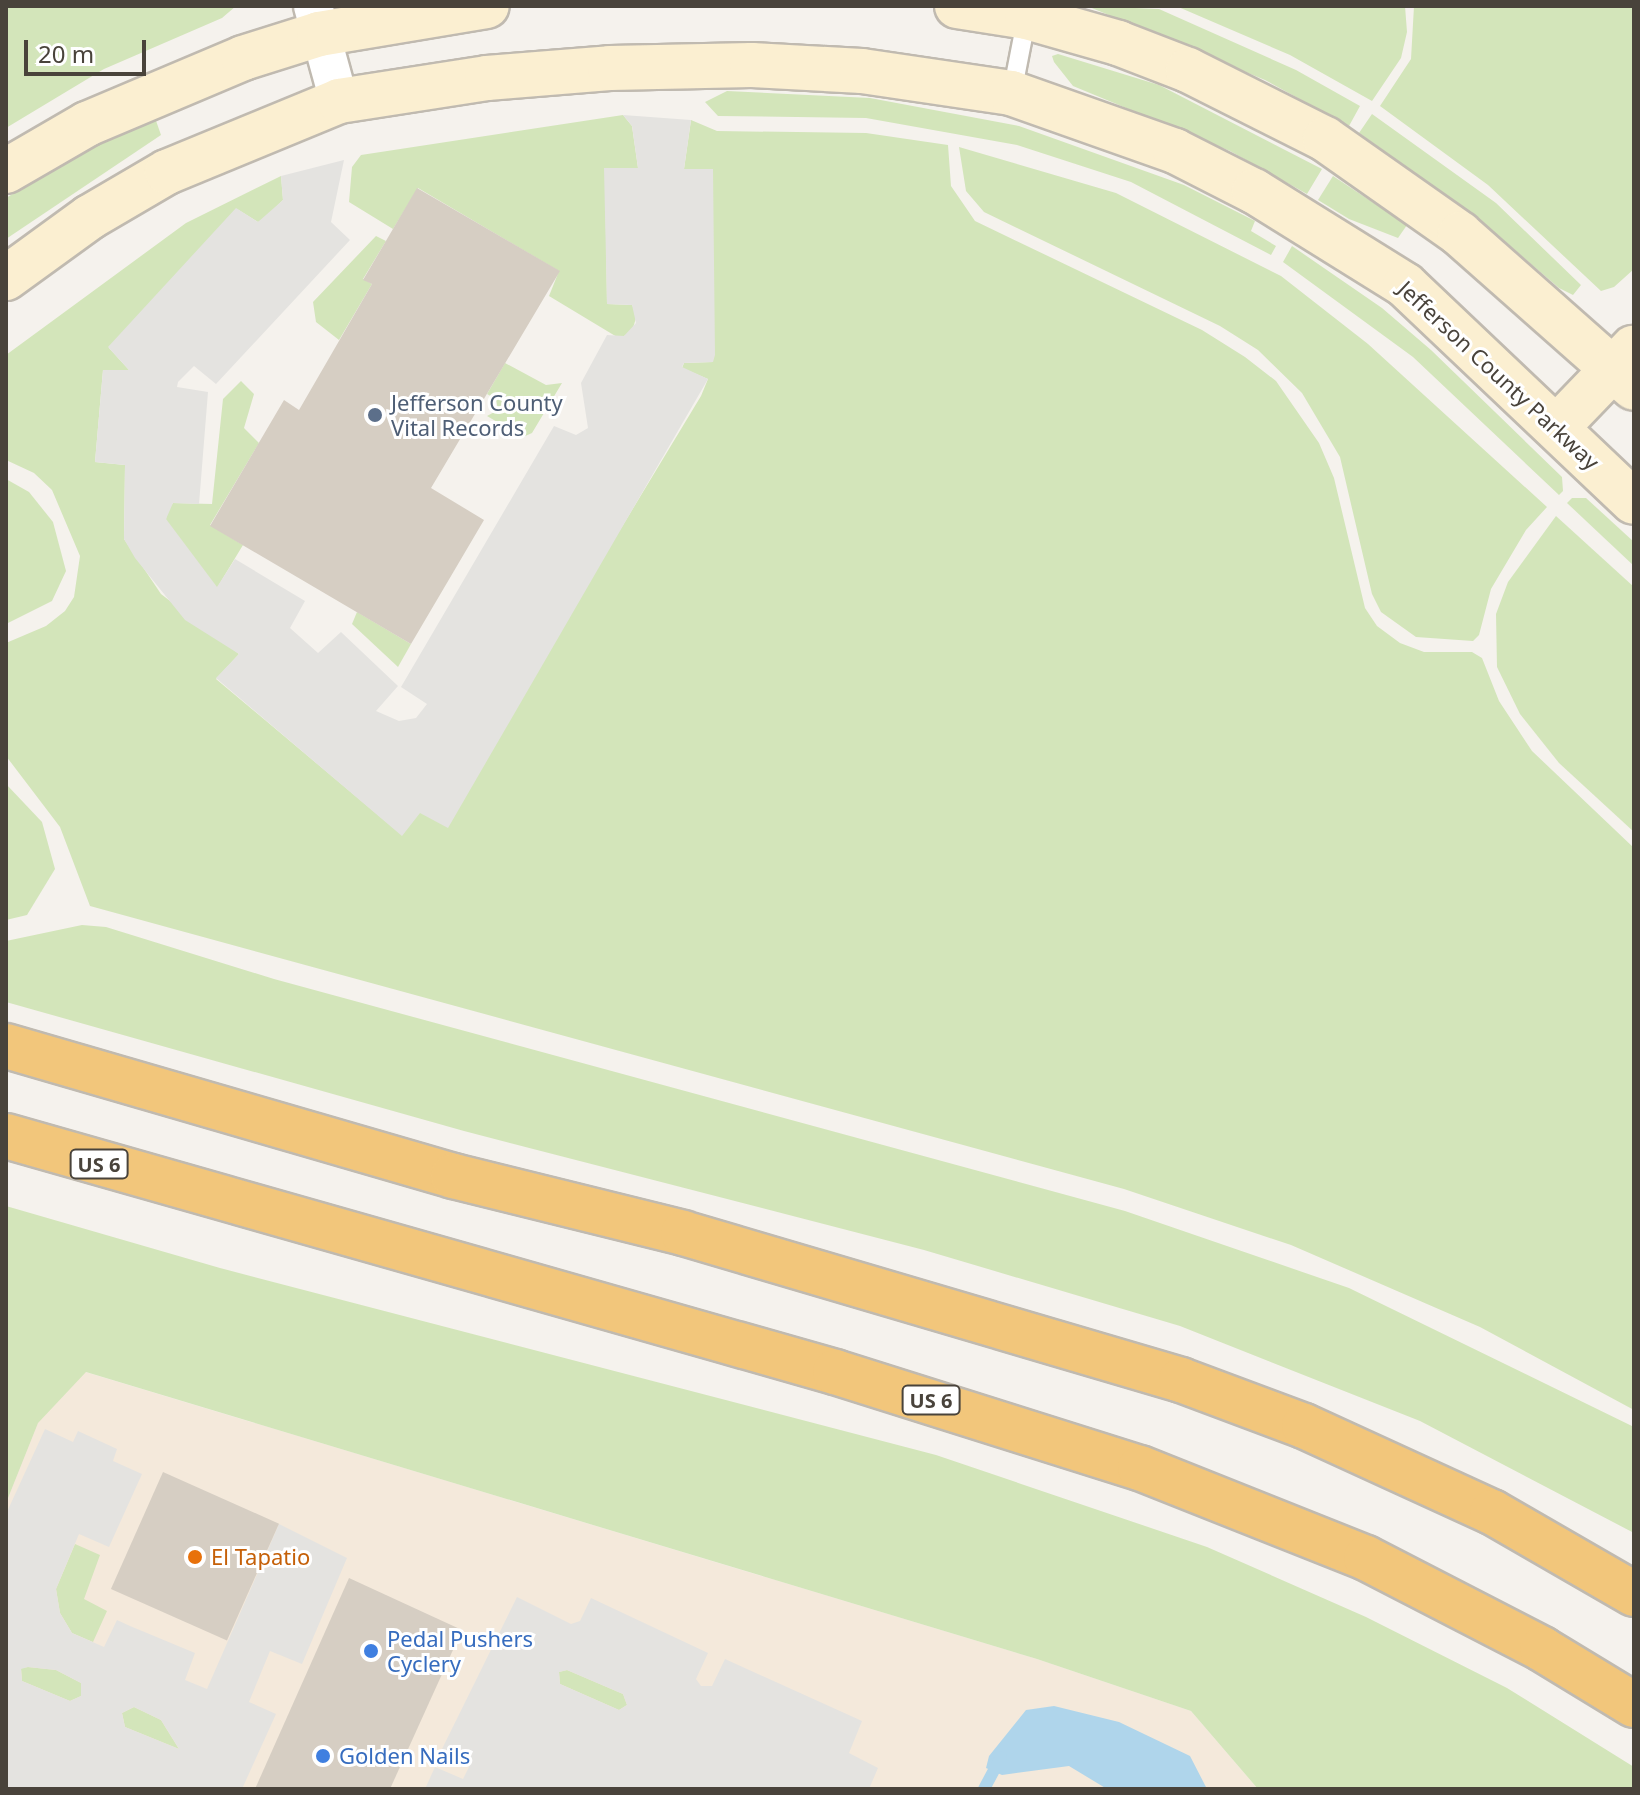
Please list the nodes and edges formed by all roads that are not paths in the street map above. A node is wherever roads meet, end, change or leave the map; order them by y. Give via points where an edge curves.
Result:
1 (487, 6) edge
2 (957, 6) edge
3 (1029, 12) edge
4 (316, 20) edge
5 (1011, 93) junction
6 (339, 101) junction
7 (6, 171) edge
8 (6, 278) edge
9 (1626, 367) edge
10 (1557, 427) junction
11 (1634, 502) edge
12 (6, 1046) edge
13 (6, 1136) edge
14 (1634, 1594) edge
15 (1634, 1705) edge

1 - 4 street
2 - 3 street
3 - 5 lane
3 - 9 street via 1188,70 1333,144 1460,234
4 - 6 street
4 - 7 street via 165,87
5 - 6 street, Jefferson County Parkway via 862,71 752,65 487,78
5 - 10 street, Jefferson County Parkway via 1175,151 1300,217 1405,285
6 - 8 street, Jefferson County Parkway via 167,172 90,217
9 - 10 street
10 - 11 street, Jefferson County Parkway
12 - 14 highway via 453,1176 683,1233 1181,1380 1304,1426 1492,1512
13 - 15 highway, US 6 via 850,1376 1140,1468 1366,1558 1542,1649

